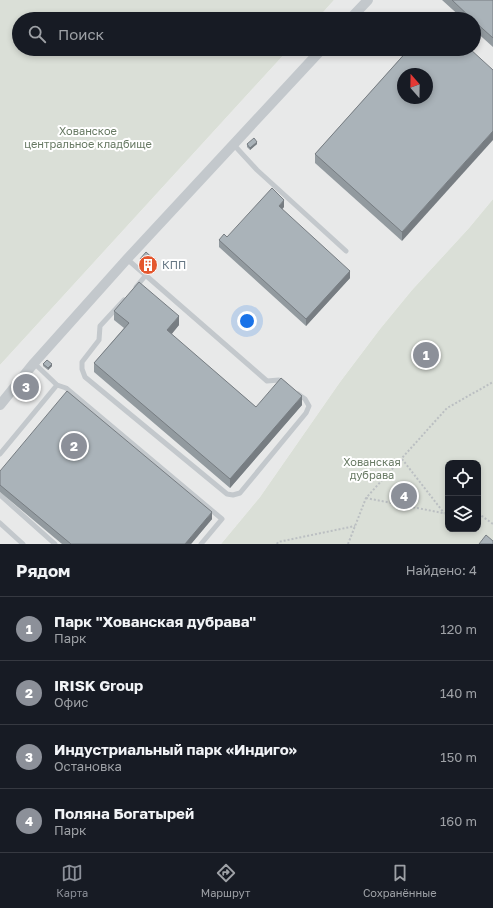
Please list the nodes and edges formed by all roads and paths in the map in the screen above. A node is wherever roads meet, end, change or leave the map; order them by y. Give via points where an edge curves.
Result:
1 (368, 0) edge
2 (357, 12) edge
3 (316, 56) edge
4 (234, 145) junction
5 (346, 251) dead end
6 (127, 259) junction
7 (146, 276) junction
8 (131, 292) edge
9 (126, 298) edge
10 (34, 363) junction
11 (493, 382) edge
12 (57, 385) junction
13 (0, 406) edge
14 (0, 454) edge
15 (402, 459) junction
16 (0, 494) edge
17 (366, 498) junction
18 (445, 514) joint
19 (481, 515) edge
20 (0, 523) edge
21 (493, 524) edge
22 (355, 526) junction
23 (23, 544) edge
24 (55, 544) edge
25 (201, 544) edge
26 (277, 544) edge
27 (348, 544) edge

1 - 2 street
3 - 4 street
4 - 5 lane via 257,170
4 - 6 street
6 - 7 lane
6 - 10 street
7 - 8 lane
7 - 9 lane via 267,381 279,380 305,399 309,406 240,493 227,494 86,377 82,362 99,340 100,326
10 - 12 lane
10 - 13 street
11 - 15 path via 447,408
12 - 14 lane
12 - 25 lane via 66,388 222,520
15 - 17 path
15 - 18 path
16 - 24 lane
17 - 18 path
17 - 22 path
19 - 21 path
20 - 23 lane
22 - 26 path
22 - 27 path

